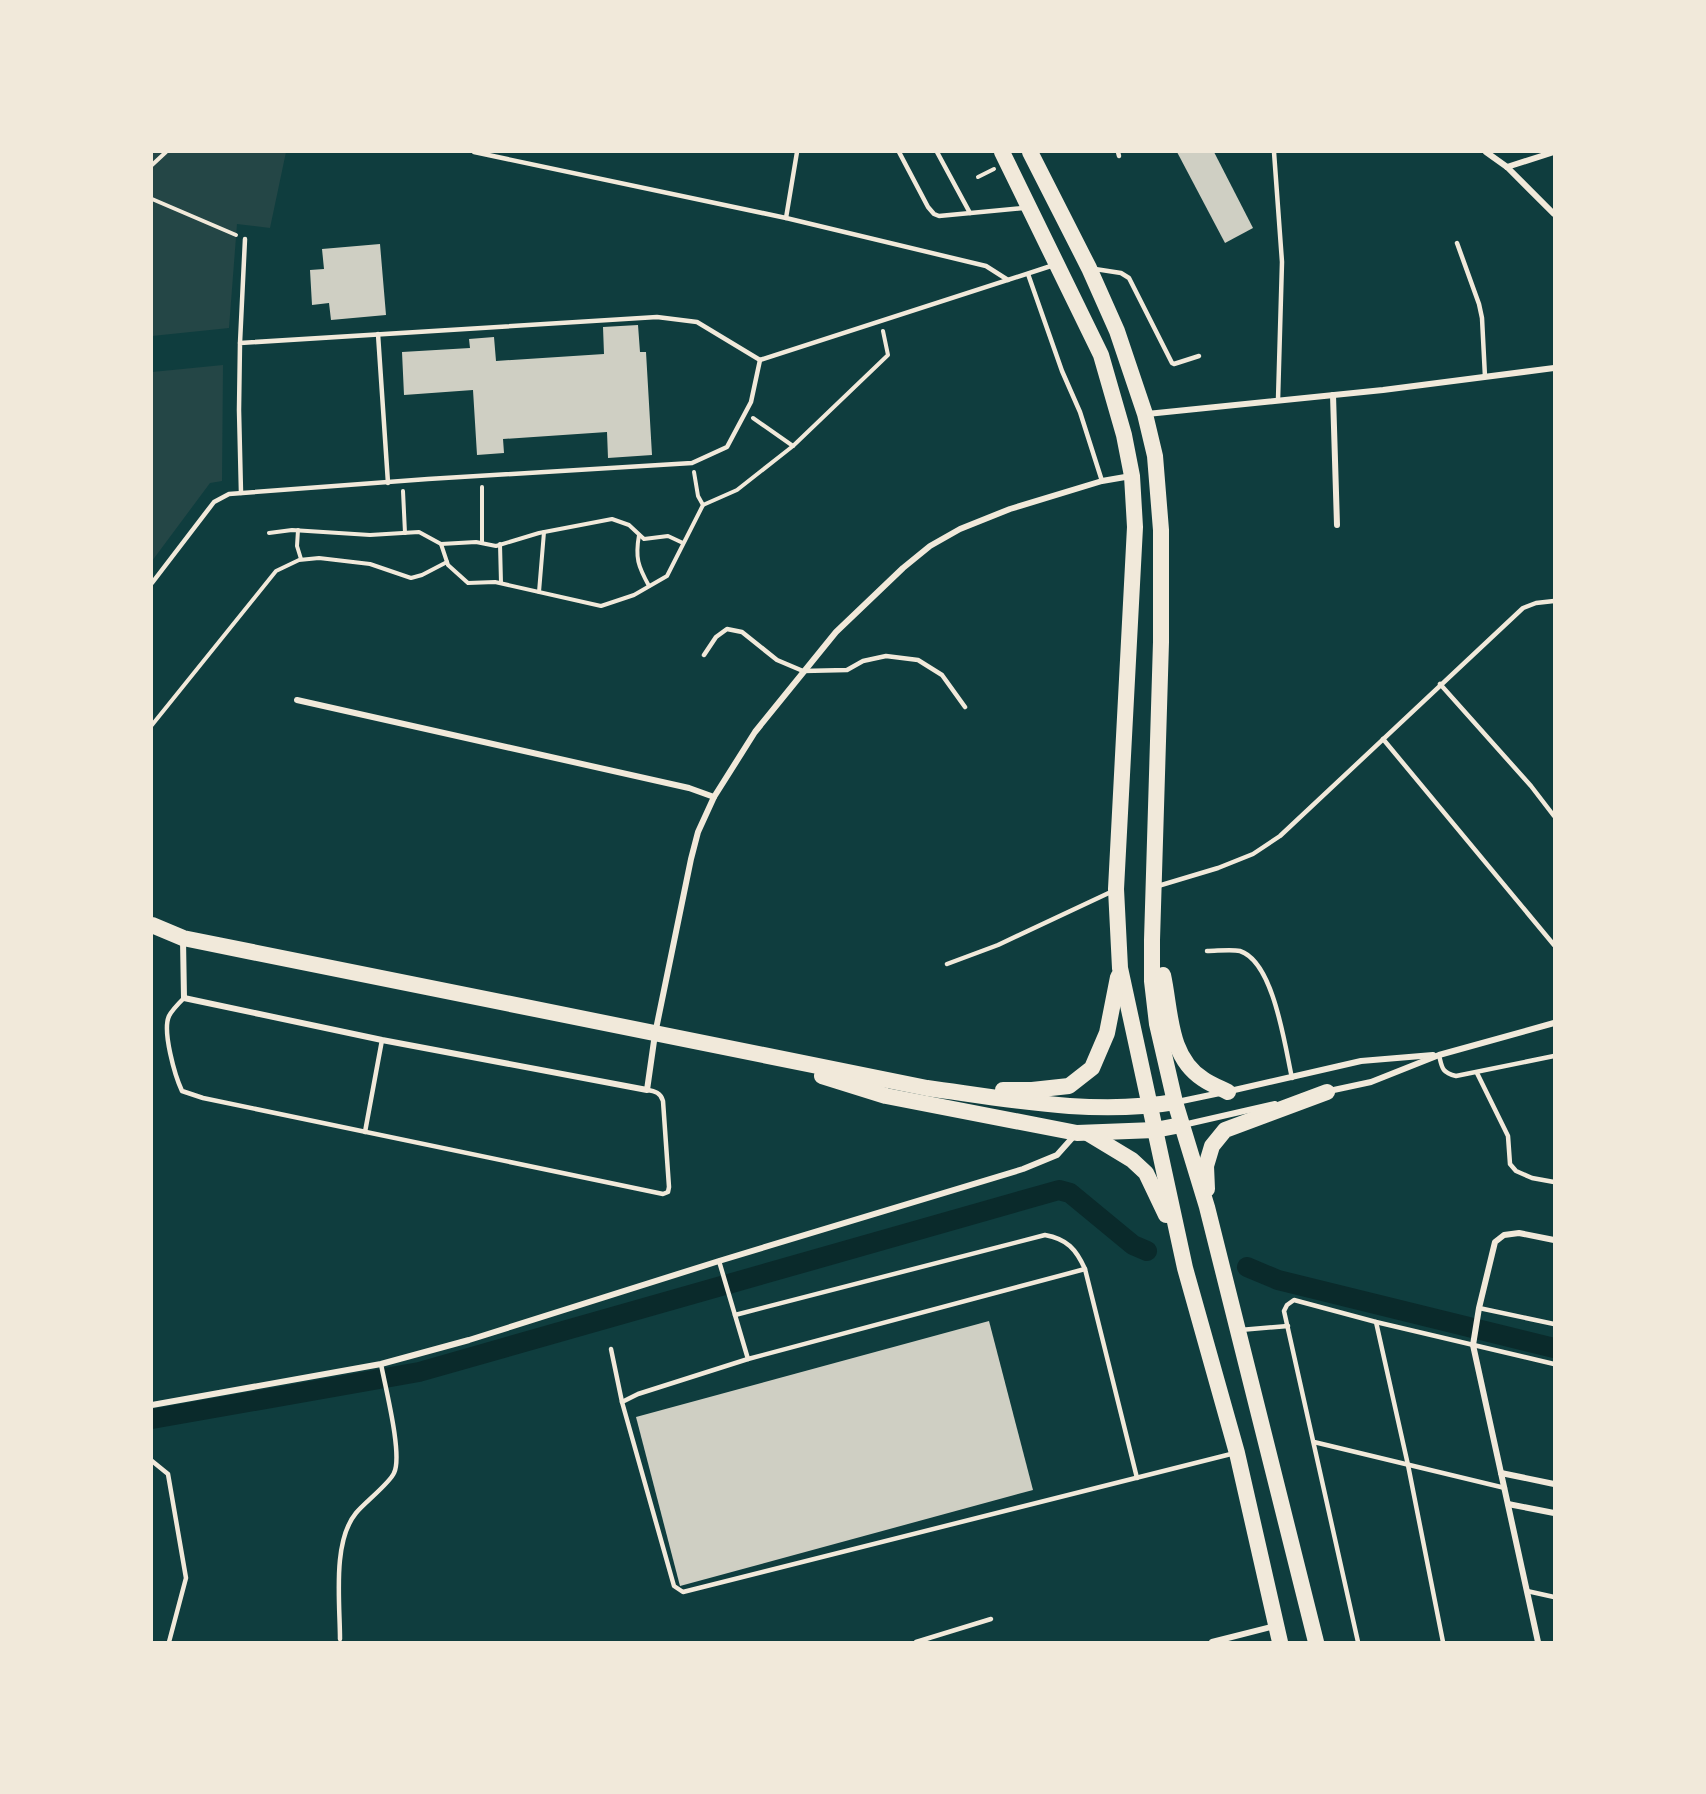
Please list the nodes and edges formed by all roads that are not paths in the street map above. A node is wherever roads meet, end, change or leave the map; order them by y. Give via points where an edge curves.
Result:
1 (474, 152) edge
2 (512, 152) edge
3 (797, 152) edge
4 (899, 152) edge
5 (937, 152) edge
6 (1002, 152) edge
7 (1030, 152) edge
8 (1274, 152) edge
9 (1486, 152) edge
10 (1554, 152) edge
11 (510, 159) junction
12 (1507, 167) junction
13 (1029, 207) junction
14 (970, 213) junction
15 (1554, 214) edge
16 (786, 218) junction
17 (244, 239) road end
18 (1458, 243) dead end
19 (1058, 264) junction
20 (1089, 268) junction
21 (1028, 274) junction
22 (1008, 280) junction
23 (378, 334) junction
24 (240, 343) junction
25 (1199, 356) dead end
26 (760, 360) junction
27 (1554, 368) edge
28 (1485, 377) junction
29 (1333, 395) junction
30 (1278, 400) junction
31 (1145, 414) junction
32 (1132, 476) junction
33 (1102, 481) junction
34 (388, 483) junction
35 (241, 493) junction
36 (1337, 525) dead end
37 (152, 583) edge
38 (1554, 601) edge
39 (704, 655) dead end
40 (803, 671) junction
41 (1440, 684) junction
42 (297, 700) dead end
43 (965, 706) dead end
44 (1383, 739) junction
45 (714, 797) junction
46 (1554, 816) edge
47 (1153, 888) junction
48 (1116, 890) junction
49 (152, 925) edge
50 (183, 938) junction
51 (152, 940) edge
52 (1152, 940) junction
53 (1554, 945) edge
54 (1208, 951) dead end
55 (947, 964) dead end
56 (1120, 968) junction
57 (184, 998) junction
58 (1554, 1023) edge
59 (655, 1034) junction
60 (382, 1040) junction
61 (747, 1052) junction
62 (1439, 1055) junction
63 (1554, 1056) edge
64 (1477, 1073) junction
65 (1292, 1078) junction
66 (927, 1088) junction
67 (647, 1090) junction
68 (1228, 1092) junction
69 (1327, 1092) junction
70 (1174, 1102) junction
71 (1148, 1107) junction
72 (1181, 1125) junction
73 (1155, 1130) junction
74 (365, 1132) junction
75 (1083, 1134) junction
76 (1554, 1182) edge
77 (1207, 1206) junction
78 (1554, 1240) edge
79 (1179, 1241) junction
80 (719, 1261) junction
81 (1085, 1269) junction
82 (1479, 1308) junction
83 (735, 1315) junction
84 (1376, 1322) junction
85 (1554, 1324) edge
86 (1288, 1326) junction
87 (1238, 1330) junction
88 (1473, 1345) junction
89 (611, 1349) dead end
90 (748, 1359) junction
91 (381, 1364) junction
92 (1554, 1364) edge
93 (622, 1402) junction
94 (152, 1405) edge
95 (1314, 1442) junction
96 (1237, 1453) junction
97 (152, 1461) edge
98 (1408, 1465) junction
99 (1501, 1473) junction
100 (1137, 1478) junction
101 (1554, 1484) edge
102 (1504, 1488) junction
103 (1508, 1504) junction
104 (1554, 1513) edge
105 (1527, 1591) junction
106 (1554, 1597) edge
107 (991, 1619) dead end
108 (1278, 1634) edge
109 (340, 1638) dead end
110 (169, 1642) edge
111 (916, 1642) edge
112 (1212, 1642) edge
113 (1316, 1642) edge
114 (1358, 1642) edge
115 (1443, 1642) edge
116 (1538, 1642) edge

1 - 11 lane
2 - 11 lane
3 - 16 lane
4 - 14 lane via 934,214
5 - 14 lane
6 - 13 highway
7 - 20 highway
8 - 30 lane via 1282,262
9 - 12 street
10 - 12 street
11 - 16 lane
12 - 15 street
13 - 14 lane
13 - 19 highway
16 - 22 lane via 986,266
17 - 24 lane
18 - 28 lane via 1481,311
19 - 21 lane
19 - 32 highway via 1101,355
20 - 25 lane via 1129,278 1172,363
20 - 31 highway via 1117,331
21 - 22 lane
21 - 33 lane
22 - 26 lane
23 - 24 lane
23 - 26 lane via 657,317 697,322
23 - 34 lane
24 - 35 lane
26 - 34 lane via 751,402 727,447 692,463
27 - 28 street
28 - 29 street
29 - 30 street
29 - 36 street
30 - 31 street
31 - 47 highway via 1155,456 1161,530
32 - 33 street
32 - 48 highway via 1135,527
33 - 40 street via 1010,509 945,536 872,596
34 - 35 lane
35 - 37 lane via 214,502
38 - 41 lane via 1523,609
39 - 40 lane via 727,629 742,632 777,660
40 - 43 lane via 847,670 863,661 886,656 918,660 942,675
40 - 45 street via 755,732
41 - 44 lane
41 - 46 lane
42 - 45 street via 689,788
44 - 47 lane via 1280,836 1253,854
44 - 53 lane
45 - 59 street via 691,859
47 - 52 highway
48 - 55 lane via 998,945
48 - 56 highway
49 - 50 highway
50 - 51 highway
50 - 57 street
50 - 59 highway
52 - 68 highway via 1164,978 1172,1032 1184,1059 1201,1078
52 - 70 highway via 1157,1024
54 - 65 lane via 1240,951 1264,972
56 - 66 highway via 1107,1033 1092,1068 1069,1086 1032,1090
56 - 71 highway
57 - 60 street
57 - 74 lane via 169,1017 167,1029 174,1075 182,1091
58 - 62 street
59 - 61 highway
59 - 67 street
60 - 67 street
60 - 74 lane
61 - 66 highway
61 - 75 highway via 886,1096
62 - 64 lane via 1446,1074
62 - 65 street via 1361,1061
62 - 69 street via 1371,1082
63 - 64 lane
64 - 76 lane via 1508,1136 1510,1164 1516,1172
65 - 68 street
66 - 71 highway via 1035,1103
67 - 74 lane via 662,1095 663,1101 669,1187 663,1194
68 - 70 street
69 - 72 street
69 - 77 highway via 1225,1130 1212,1146 1206,1166
70 - 71 highway
70 - 72 highway
71 - 73 highway
72 - 73 highway
72 - 77 highway
73 - 75 highway
73 - 79 highway
75 - 79 highway via 1132,1160 1146,1173
75 - 80 street via 1057,1155 1023,1169
77 - 87 highway
78 - 82 street via 1519,1233 1504,1235 1495,1242
79 - 96 highway
80 - 83 lane
80 - 91 street
81 - 83 lane via 1070,1246 1045,1235
81 - 90 lane
81 - 100 lane
82 - 85 lane
82 - 88 street
83 - 90 lane
84 - 86 lane via 1294,1300 1284,1311
84 - 88 lane
84 - 98 lane
86 - 87 lane
86 - 95 lane
87 - 113 highway
88 - 92 lane
88 - 99 street
89 - 93 lane
90 - 93 lane
91 - 94 street
91 - 109 lane via 397,1451 394,1473 355,1514 343,1537
93 - 100 lane via 674,1586 683,1593
95 - 98 lane
95 - 114 lane
96 - 100 lane
96 - 108 highway
97 - 110 lane via 168,1474 186,1578
98 - 102 lane
98 - 115 lane
99 - 101 street
99 - 102 street
102 - 103 street
103 - 104 street
103 - 105 street
105 - 106 lane
105 - 116 street
107 - 111 lane
108 - 112 street

